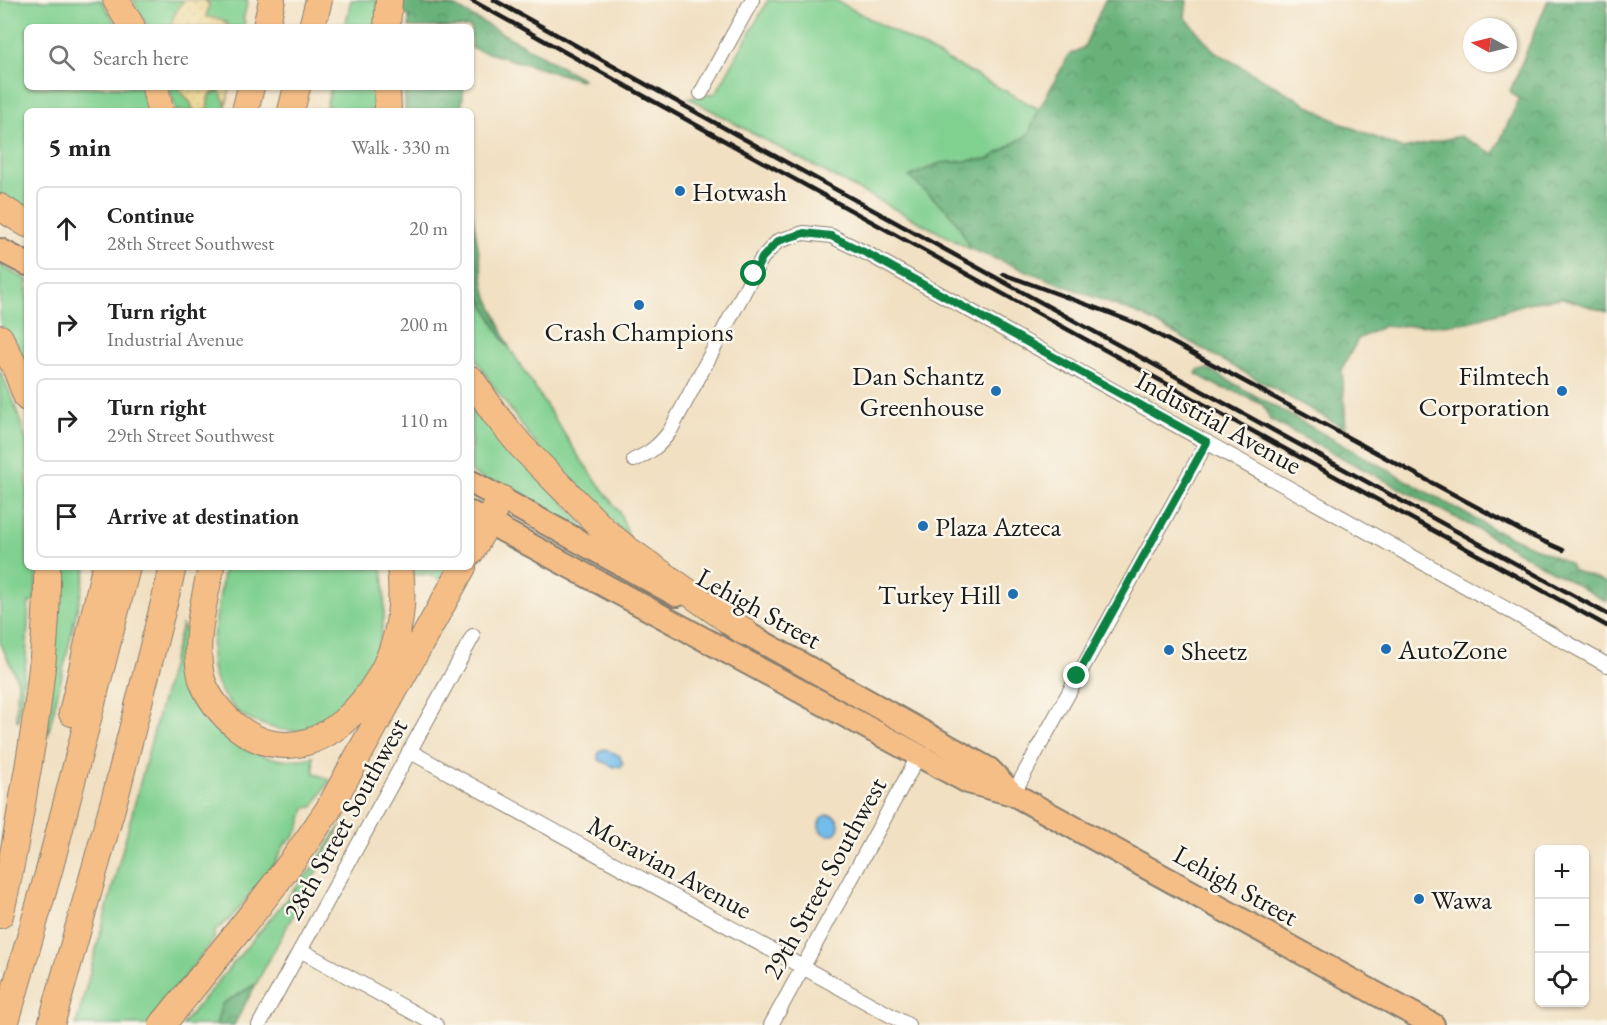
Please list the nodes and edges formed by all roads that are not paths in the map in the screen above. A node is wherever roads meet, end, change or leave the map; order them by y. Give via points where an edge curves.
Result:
1 (116, 0) edge
2 (272, 0) edge
3 (319, 0) edge
4 (752, 0) edge
5 (130, 24) edge
6 (267, 24) edge
7 (315, 24) edge
8 (156, 90) edge
9 (250, 90) edge
10 (296, 90) edge
11 (304, 90) edge
12 (387, 90) edge
13 (701, 93) dead end
14 (159, 108) edge
15 (246, 108) edge
16 (292, 108) edge
17 (302, 108) edge
18 (388, 108) edge
19 (0, 207) edge
20 (0, 222) edge
21 (24, 222) edge
22 (24, 234) edge
23 (0, 250) edge
24 (24, 262) edge
25 (0, 338) edge
26 (474, 383) edge
27 (24, 390) edge
28 (1207, 442) junction
29 (634, 460) dead end
30 (474, 484) edge
31 (501, 498) junction
32 (479, 517) edge
33 (474, 539) edge
34 (47, 570) edge
35 (104, 570) edge
36 (126, 570) edge
37 (172, 570) edge
38 (210, 570) edge
39 (400, 570) edge
40 (461, 570) edge
41 (745, 632) junction
42 (473, 636) dead end
43 (1607, 665) edge
44 (410, 751) junction
45 (919, 755) junction
46 (1012, 794) junction
47 (0, 915) edge
48 (300, 950) junction
49 (803, 967) junction
50 (3, 1025) edge
51 (51, 1025) edge
52 (162, 1025) edge
53 (259, 1025) edge
54 (436, 1025) edge
55 (771, 1025) edge
56 (908, 1025) edge
57 (1433, 1025) edge

1 - 5 highway
2 - 6 highway
3 - 7 highway
4 - 13 street
8 - 14 highway
9 - 15 highway
10 - 16 highway
11 - 17 highway
12 - 18 highway
19 - 21 highway
20 - 22 highway
23 - 24 highway
25 - 27 highway
26 - 41 highway via 521,447 604,530
28 - 29 street, Industrial Avenue via 870,255 831,236 804,233 778,241 762,258 670,431 648,454
28 - 43 street, Industrial Avenue
28 - 46 street
30 - 31 highway, Lehigh Street
31 - 32 highway
31 - 41 highway, Lehigh Street
32 - 33 highway
32 - 45 highway, Lehigh Street
34 - 47 highway via 39,700
35 - 50 highway
36 - 50 highway via 50,867
37 - 51 highway via 117,789
38 - 39 highway via 200,634 200,664 209,695 230,721 246,733 264,741 298,744 333,731 375,686 387,665 400,621
40 - 52 highway via 328,810 220,955
41 - 46 highway, Lehigh Street via 989,769
42 - 44 street, 28th Street Southwest
44 - 48 street, 28th Street Southwest
44 - 49 street, Moravian Avenue
45 - 46 highway, Lehigh Street via 968,782
45 - 49 street, 29th Street Southwest
46 - 57 highway, Lehigh Street
48 - 53 street, 28th Street Southwest
48 - 54 street
49 - 55 street, 29th Street Southwest
49 - 56 street, Moravian Avenue

